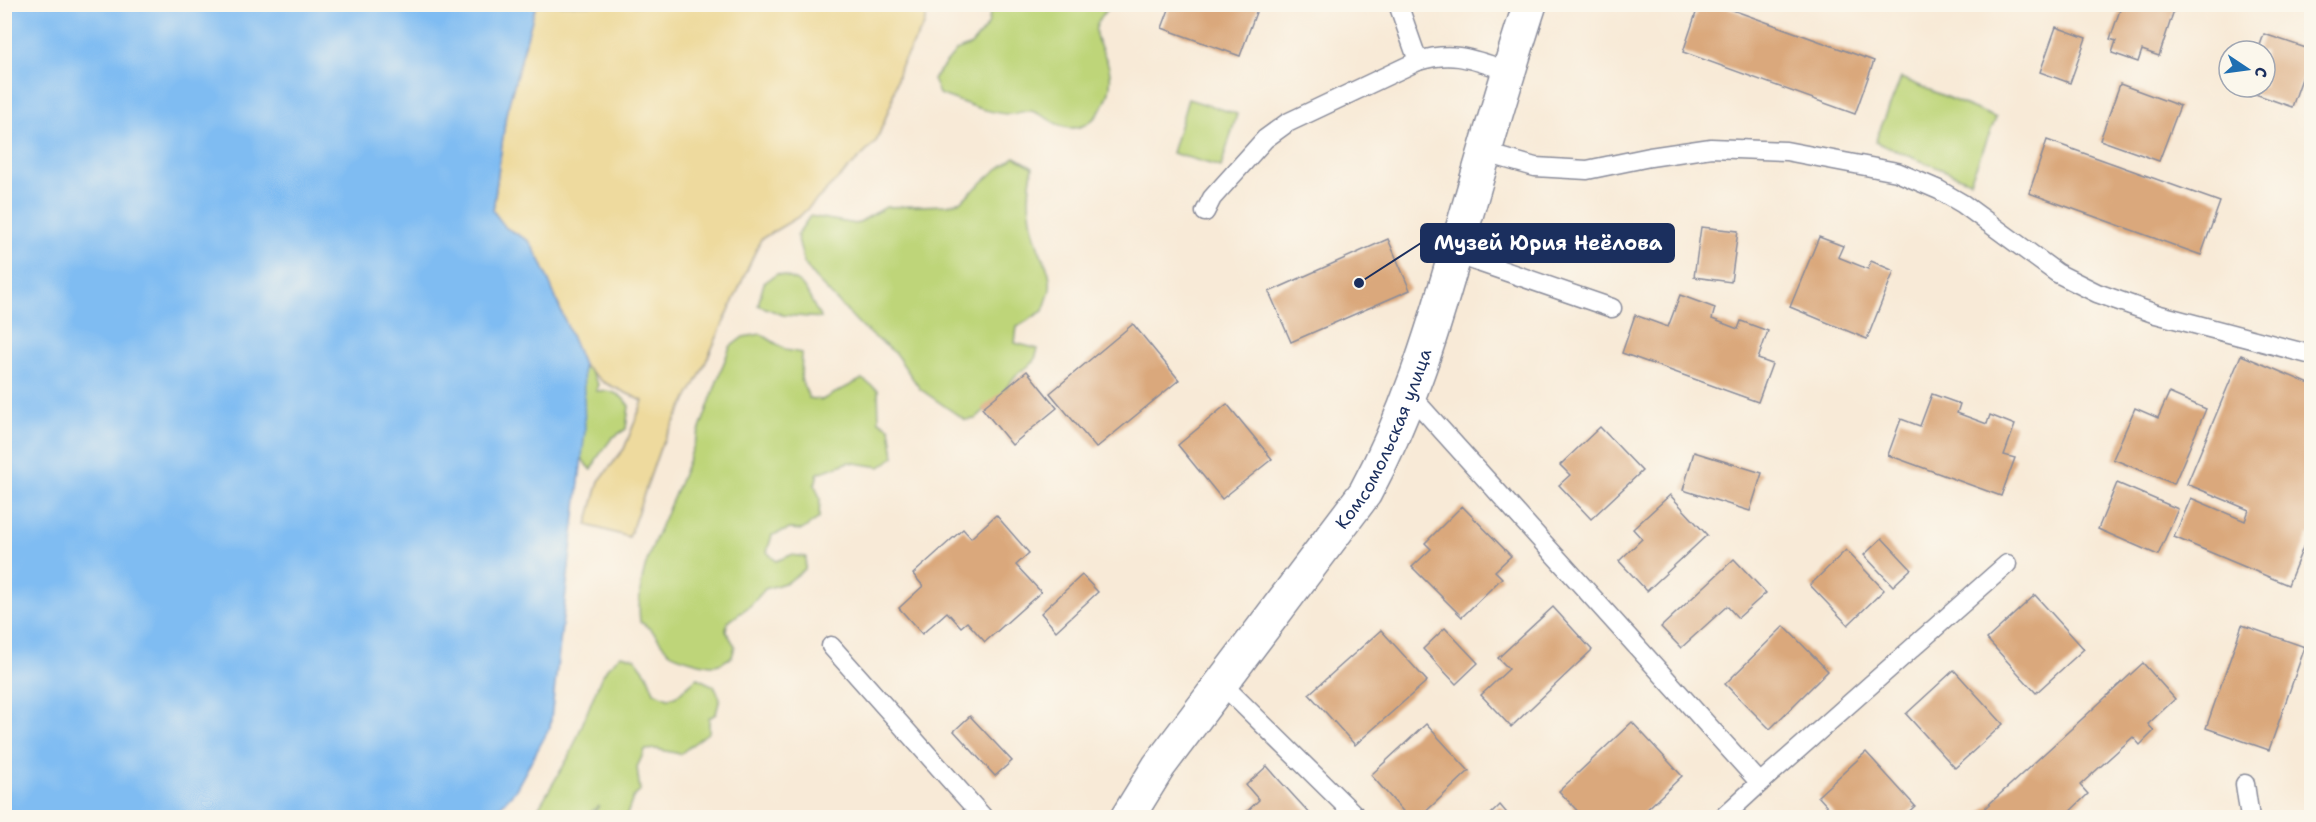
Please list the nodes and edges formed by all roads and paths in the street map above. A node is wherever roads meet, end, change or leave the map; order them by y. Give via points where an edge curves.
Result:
1 (1398, 4) edge
2 (1530, 4) edge
3 (1418, 61) junction
4 (1508, 71) junction
5 (1486, 153) junction
6 (1205, 212) dead end
7 (1455, 254) junction
8 (1612, 308) dead end
9 (2312, 355) edge
10 (1411, 396) junction
11 (2007, 564) dead end
12 (831, 646) dead end
13 (1223, 685) junction
14 (1760, 783) junction
15 (2245, 784) dead end
16 (984, 818) edge
17 (1127, 818) edge
18 (1358, 818) edge
19 (1722, 818) edge
20 (2250, 818) edge

1 - 3 lane
2 - 4 street, Комсомольская улица
3 - 4 lane via 1440,54
3 - 6 lane via 1287,123 1265,139 1212,198
4 - 5 street, Комсомольская улица
5 - 7 street, Комсомольская улица
5 - 9 lane via 1535,167 1587,170 1711,148 1786,151 1896,172 1963,204 2057,273 2097,293 2156,314
7 - 8 lane
7 - 10 street, Комсомольская улица via 1434,332
10 - 13 street, Комсомольская улица via 1365,493
10 - 14 lane
11 - 14 lane
12 - 16 lane
13 - 17 street, Комсомольская улица via 1159,766
13 - 18 lane
14 - 19 lane
15 - 20 lane

